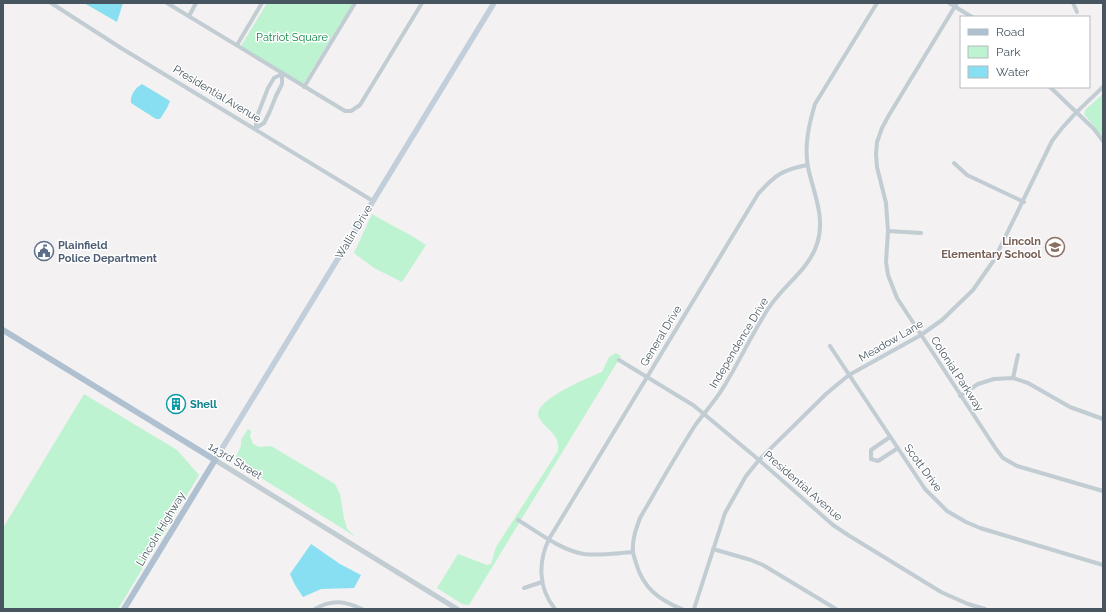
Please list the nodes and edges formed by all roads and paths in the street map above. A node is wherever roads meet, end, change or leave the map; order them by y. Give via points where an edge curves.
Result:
1 (51, 3) edge
2 (167, 3) edge
3 (196, 3) edge
4 (262, 3) edge
5 (355, 3) edge
6 (422, 3) edge
7 (494, 3) edge
8 (877, 3) edge
9 (949, 3) edge
10 (1073, 3) edge
11 (956, 5) edge
12 (1077, 12) dead end
13 (189, 16) junction
14 (971, 16) edge
15 (237, 45) junction
16 (282, 74) junction
17 (304, 87) junction
18 (1103, 87) edge
19 (1051, 88) edge
20 (1076, 112) junction
21 (256, 128) junction
22 (1103, 141) edge
23 (954, 164) dead end
24 (807, 165) junction
25 (373, 200) junction
26 (1024, 202) junction
27 (888, 231) junction
28 (921, 233) dead end
29 (3, 330) edge
30 (921, 335) junction
31 (830, 346) dead end
32 (1018, 355) dead end
33 (619, 360) dead end
34 (849, 375) junction
35 (647, 377) junction
36 (1013, 378) junction
37 (960, 396) junction
38 (704, 414) junction
39 (1103, 419) edge
40 (890, 437) junction
41 (898, 448) junction
42 (215, 460) junction
43 (759, 460) junction
44 (1103, 491) edge
45 (518, 520) dead end
46 (549, 538) junction
47 (713, 549) junction
48 (633, 552) junction
49 (1103, 564) edge
50 (542, 582) junction
51 (524, 588) dead end
52 (124, 609) edge
53 (315, 609) edge
54 (362, 609) edge
55 (457, 609) edge
56 (555, 609) edge
57 (682, 609) edge
58 (694, 609) edge
59 (836, 609) edge
60 (985, 609) edge

1 - 21 street, Presidential Avenue
2 - 13 street
3 - 13 street
4 - 15 street
5 - 17 street
6 - 17 street via 356,108 351,111 340,109
7 - 25 main road, Wallin Drive
8 - 24 street, Independence Drive via 815,104 806,142
9 - 11 street
10 - 12 street
11 - 14 street
11 - 27 street, Colonial Parkway via 889,115 877,142 877,167 886,203
13 - 15 street
15 - 16 street
16 - 17 street
16 - 21 street via 282,84 270,111 264,123
16 - 21 street via 274,78 268,88 256,119
18 - 20 street, Meadow Lane
19 - 20 street
20 - 22 street
20 - 26 street, Meadow Lane via 1052,141
21 - 25 street, Presidential Avenue
23 - 26 street via 967,175
24 - 35 street, General Drive via 780,173 758,194
24 - 38 street, Independence Drive via 819,208 818,243 811,259 769,308 722,389
25 - 42 main road, Wallin Drive
26 - 30 street, Meadow Lane via 994,260 973,290 942,320
27 - 28 street
27 - 30 street, Colonial Parkway via 888,275 897,298
29 - 42 main road, 143rd Street
30 - 34 street, Meadow Lane
30 - 37 street, Colonial Parkway
31 - 34 street, Scott Drive
32 - 36 street
33 - 35 street, Presidential Avenue
34 - 40 street, Scott Drive
34 - 43 street, Meadow Lane
35 - 38 street, Presidential Avenue
35 - 46 street, General Drive
36 - 37 street via 994,379 978,384
36 - 39 street via 1028,383 1070,407
37 - 44 street, Colonial Parkway via 996,450 1010,463
38 - 43 street, Presidential Avenue
38 - 48 street, Independence Drive via 640,518 634,535
40 - 41 street, Scott Drive
40 - 41 street via 871,450 872,459 878,461
41 - 49 street, Scott Drive via 926,490 956,517 980,528
42 - 52 main road, Lincoln Highway
42 - 55 street, 143rd Street
43 - 47 street, Meadow Lane via 746,476 728,507
43 - 60 street, Presidential Avenue via 848,535 941,592
45 - 46 street
46 - 48 street via 569,550 582,554
46 - 50 street, General Drive via 541,560
47 - 58 street, Meadow Lane
47 - 59 street via 763,565
48 - 57 street, Independence Drive via 638,570 647,586 659,598
50 - 51 street
50 - 56 street, General Drive via 546,596
53 - 54 street via 330,602 349,604

